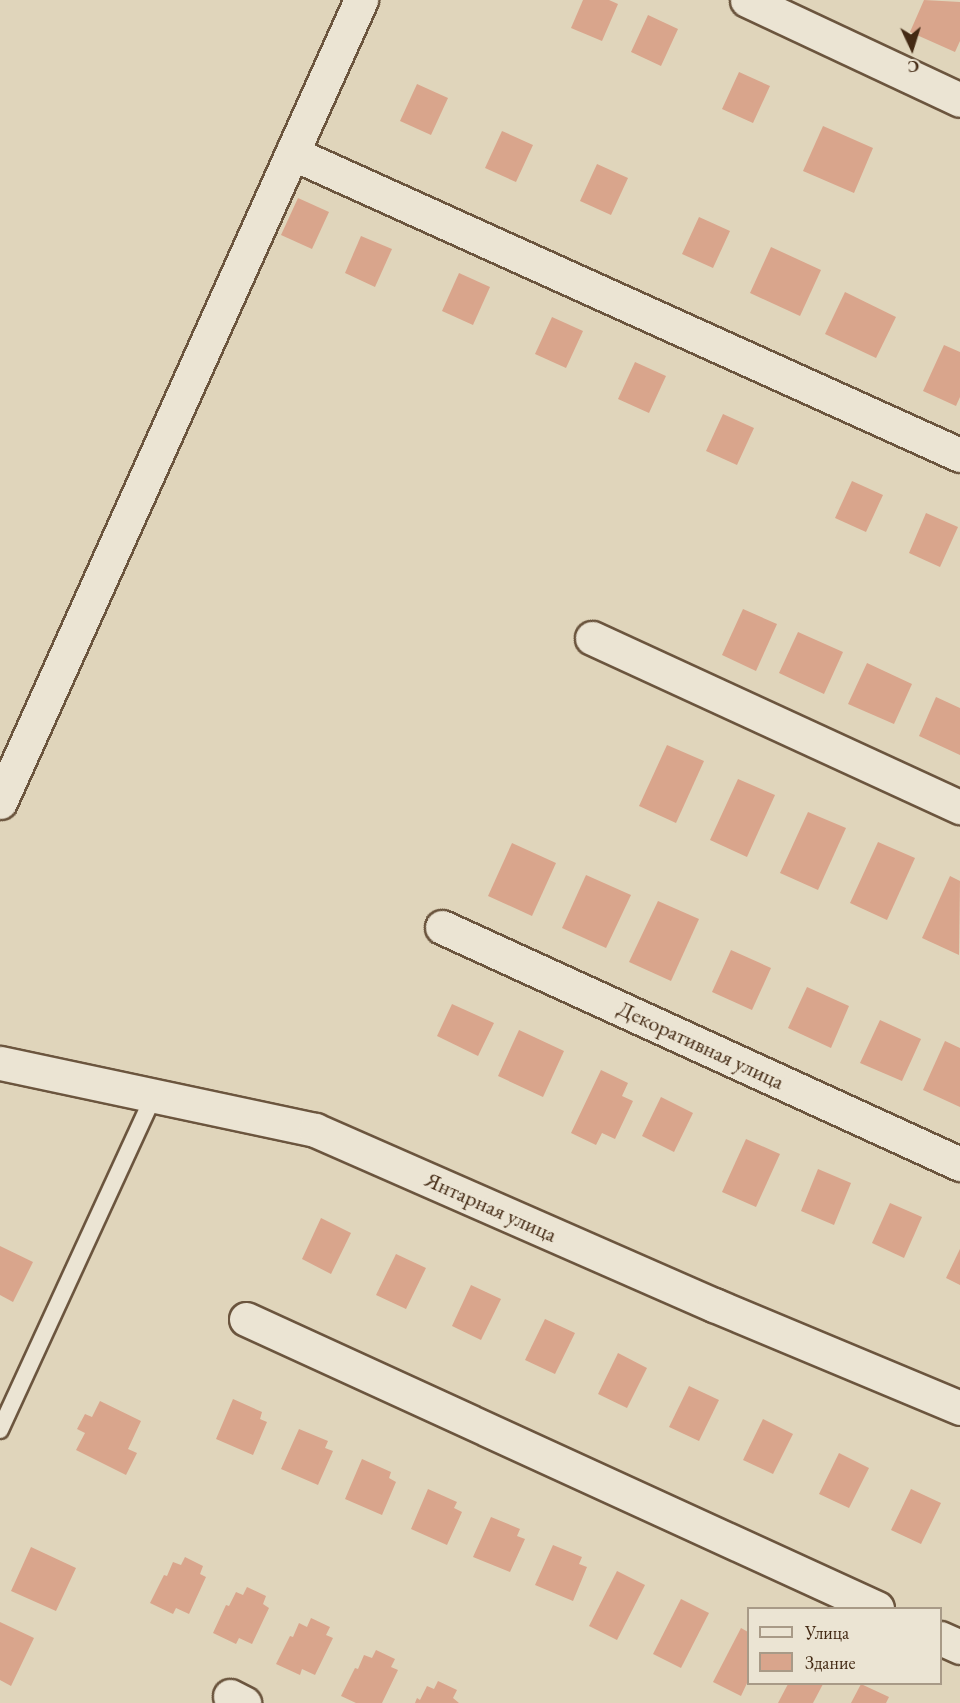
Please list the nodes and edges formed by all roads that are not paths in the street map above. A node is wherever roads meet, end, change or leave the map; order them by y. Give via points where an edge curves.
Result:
1 (361, 0) edge
2 (747, 0) edge
3 (960, 100) edge
4 (292, 153) junction
5 (960, 455) edge
6 (592, 638) dead end
7 (0, 802) edge
8 (960, 807) edge
9 (442, 927) dead end
10 (1, 1067) edge
11 (154, 1095) junction
12 (960, 1164) edge
13 (246, 1319) dead end
14 (960, 1408) edge
15 (0, 1430) edge
16 (875, 1607) edge
17 (942, 1639) edge
18 (960, 1647) edge

1 - 4 street
2 - 3 street
4 - 5 street
4 - 7 street
6 - 8 street
9 - 12 street, Декоративная улица
10 - 11 street, Янтарная улица
11 - 14 street, Янтарная улица via 315,1130
11 - 15 lane
13 - 16 street
17 - 18 street

